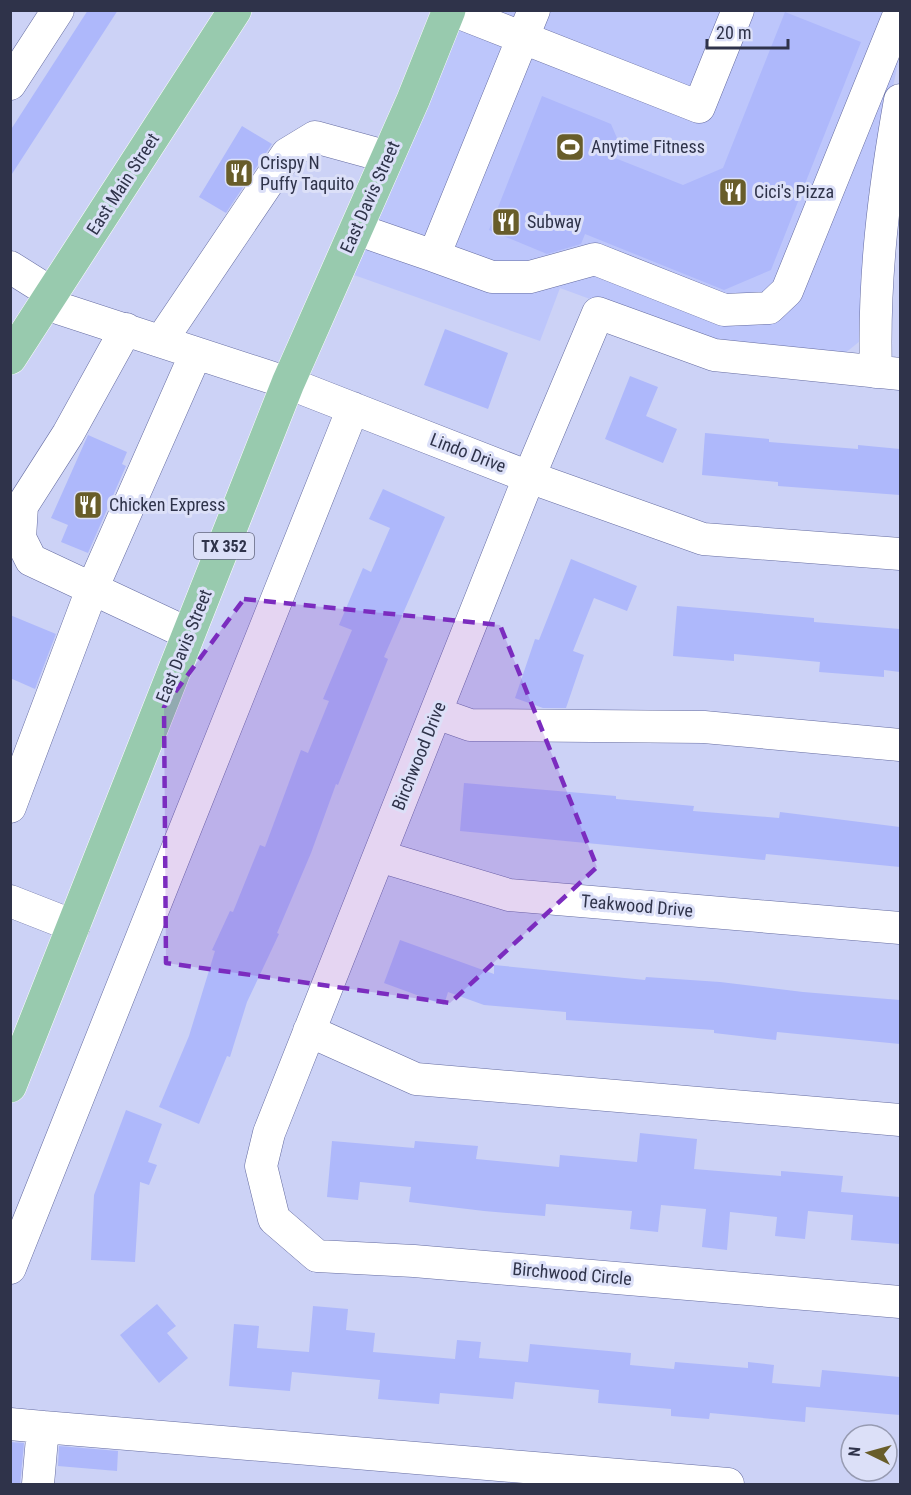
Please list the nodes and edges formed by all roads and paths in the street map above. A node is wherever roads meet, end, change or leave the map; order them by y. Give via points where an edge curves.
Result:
1 (58, 10) edge
2 (236, 10) edge
3 (451, 10) edge
4 (738, 10) edge
5 (900, 12) edge
6 (529, 24) edge
7 (10, 84) edge
8 (900, 100) edge
9 (388, 157) junction
10 (356, 229) junction
11 (434, 256) junction
12 (10, 267) edge
13 (50, 299) junction
14 (126, 329) junction
15 (161, 341) junction
16 (196, 353) junction
17 (10, 358) edge
18 (888, 373) edge
19 (288, 382) junction
20 (353, 408) junction
21 (530, 477) junction
22 (17, 551) edge
23 (900, 554) edge
24 (92, 588) junction
25 (189, 634) junction
26 (436, 713) junction
27 (21, 746) edge
28 (900, 746) edge
29 (10, 807) edge
30 (379, 856) junction
31 (10, 901) edge
32 (74, 926) junction
33 (900, 927) edge
34 (309, 1031) junction
35 (11, 1083) edge
36 (900, 1120) edge
37 (270, 1203) joint
38 (10, 1268) edge
39 (900, 1302) edge
40 (10, 1424) edge
41 (43, 1427) junction
42 (38, 1485) edge
43 (728, 1485) edge

1 - 7 street
2 - 13 main road, East Main Street
3 - 6 street
3 - 9 main road, East Davis Street / TX 352
4 - 6 street via 699,107
5 - 11 street via 787,291 770,308 724,310 595,259 530,277 492,277
6 - 11 street
8 - 18 street via 881,215 874,310
9 - 10 main road, East Davis Street / TX 352
9 - 15 street via 315,136 286,154
10 - 11 street
10 - 19 main road, East Davis Street / TX 352
12 - 13 street, Lindo Drive
13 - 14 street, Lindo Drive
13 - 17 main road, East Main Street
14 - 15 street, Lindo Drive
14 - 22 street via 68,434 22,506
15 - 16 street, Lindo Drive
16 - 19 street, Lindo Drive
16 - 24 street
18 - 21 street, Birchwood Drive via 714,355 598,313
19 - 20 street, Lindo Drive
19 - 25 main road, East Davis Street / TX 352
20 - 21 street, Lindo Drive
20 - 38 street
21 - 23 street, Lindo Drive via 703,539
21 - 26 street, Birchwood Drive
22 - 24 street
24 - 25 street
24 - 27 street
25 - 32 main road, East Davis Street / TX 352
26 - 28 street via 470,725 704,727
26 - 30 street, Birchwood Drive
27 - 29 street
30 - 33 street, Teakwood Drive via 509,895
30 - 34 street, Birchwood Drive
31 - 32 street
32 - 35 main road, East Davis Street / TX 352
34 - 36 street via 416,1079
34 - 37 street, Birchwood Drive via 269,1132 261,1166
37 - 39 street, Birchwood Circle via 274,1219 317,1256
40 - 41 street
41 - 42 street
41 - 43 street

